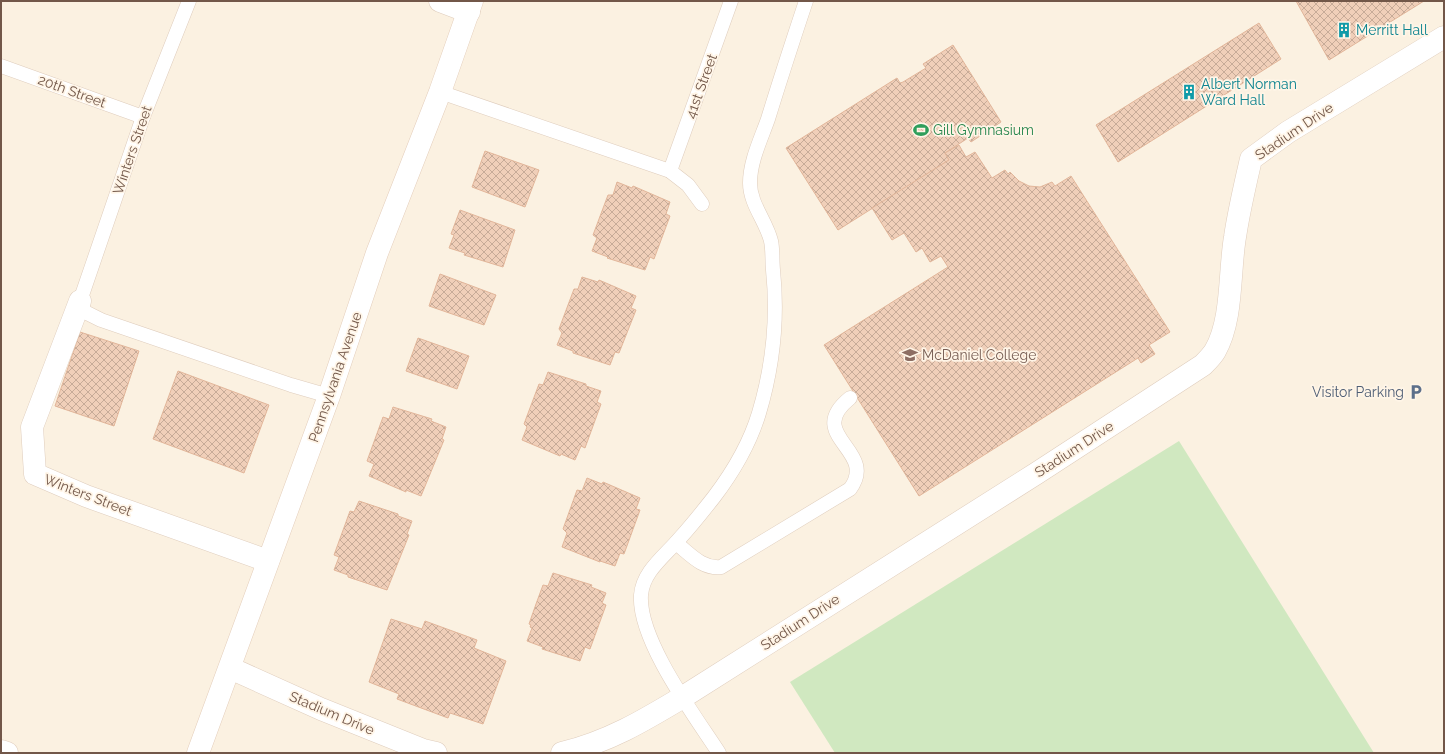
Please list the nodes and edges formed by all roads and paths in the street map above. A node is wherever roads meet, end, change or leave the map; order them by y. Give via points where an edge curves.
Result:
1 (189, 1) edge
2 (440, 1) edge
3 (731, 1) edge
4 (806, 1) edge
5 (470, 6) edge
6 (1444, 37) edge
7 (1, 66) edge
8 (440, 92) junction
9 (143, 117) junction
10 (670, 171) junction
11 (702, 204) dead end
12 (80, 301) junction
13 (329, 396) junction
14 (850, 398) dead end
15 (676, 543) junction
16 (268, 561) junction
17 (230, 668) junction
18 (683, 697) junction
19 (1, 751) edge
20 (427, 752) edge
21 (7, 753) edge
22 (198, 753) edge
23 (562, 753) edge
24 (719, 753) edge

1 - 9 lane, Winters Street
2 - 5 street
3 - 10 lane, 41st Street
4 - 15 lane via 756,152 750,182 752,196 771,240 775,297 767,384 757,417 735,465 716,494
5 - 8 street, Pennsylvania Avenue
6 - 18 street, Stadium Drive via 1288,132 1251,159 1235,232 1227,314 1215,352 1203,365
7 - 9 lane, 20th Street
8 - 10 lane
8 - 13 street, Pennsylvania Avenue via 377,253
9 - 12 lane, Winters Street
10 - 11 lane via 688,185
12 - 13 lane via 85,312 101,320 292,386
12 - 16 street, Winters Street via 32,427 35,474 86,496
13 - 16 street, Pennsylvania Avenue
14 - 15 lane via 838,408 833,423 835,431 853,457 856,468 857,475 850,489 721,567 714,568 700,563
15 - 18 lane via 649,573 641,597 644,618 653,644
16 - 17 street, Pennsylvania Avenue
17 - 20 street, Stadium Drive via 321,709
17 - 22 street, Pennsylvania Avenue
18 - 23 street, Stadium Drive via 628,730 588,747
18 - 24 lane
19 - 21 street

